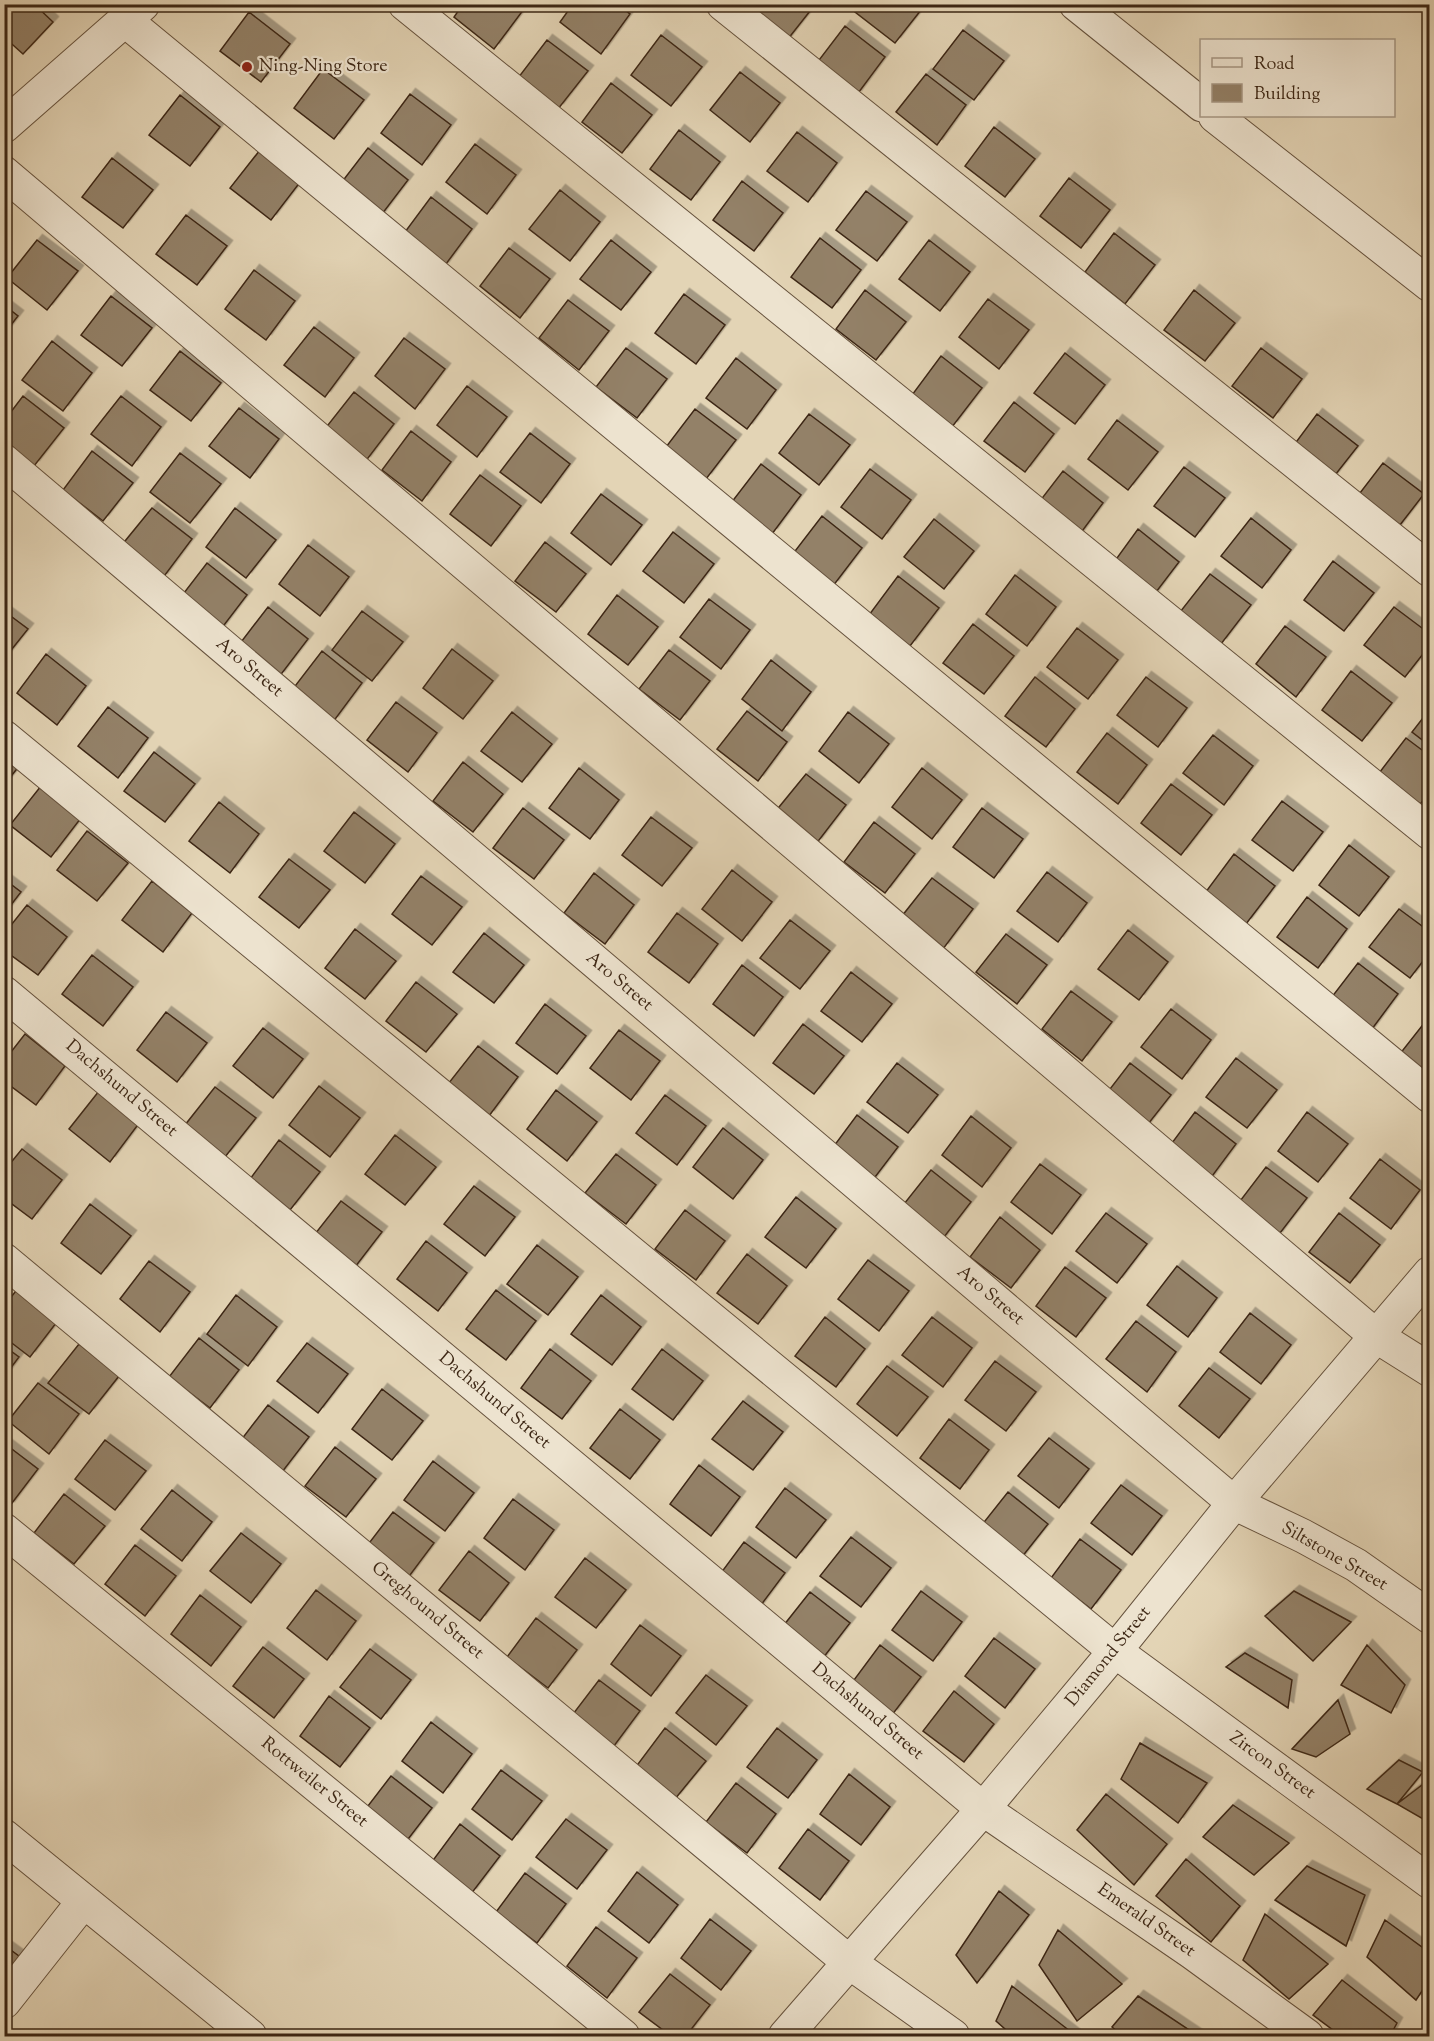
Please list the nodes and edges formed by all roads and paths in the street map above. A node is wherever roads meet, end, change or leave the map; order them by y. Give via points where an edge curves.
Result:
1 (405, 4) edge
2 (723, 4) edge
3 (1076, 4) edge
4 (134, 13) edge
5 (1200, 103) edge
6 (1216, 117) edge
7 (4, 126) edge
8 (4, 173) edge
9 (1430, 285) edge
10 (4, 461) edge
11 (1430, 570) edge
12 (4, 737) edge
13 (1430, 833) edge
14 (4, 993) edge
15 (1430, 1096) edge
16 (4, 1260) edge
17 (1430, 1273) edge
18 (1376, 1336) junction
19 (1430, 1370) edge
20 (1234, 1503) junction
21 (4, 1530) edge
22 (1430, 1617) edge
23 (1115, 1651) junction
24 (983, 1809) junction
25 (4, 1836) edge
26 (1430, 1882) edge
27 (83, 1902) junction
28 (849, 1962) junction
29 (4, 2002) edge
30 (250, 2037) edge
31 (623, 2037) edge
32 (785, 2037) edge
33 (953, 2037) edge
34 (1307, 2037) edge

1 - 13 street
2 - 11 street
3 - 5 street
4 - 7 street
4 - 15 street
6 - 9 street
8 - 18 street
10 - 20 street, Aro Street
12 - 23 street, Zircon Street
14 - 24 street, Dachshund Street
16 - 28 street, Greghound Street
17 - 18 street, Diamond Street
18 - 19 street
18 - 20 street, Diamond Street
20 - 22 street, Siltstone Street via 1356,1565
20 - 23 street, Diamond Street
21 - 31 street, Rottweiler Street
23 - 24 street, Diamond Street
23 - 26 street, Zircon Street
24 - 28 street, Diamond Street
24 - 34 street, Emerald Street via 1193,1953
25 - 27 street
27 - 29 street
27 - 30 street
28 - 32 street, Diamond Street
28 - 33 street, Greghound Street

